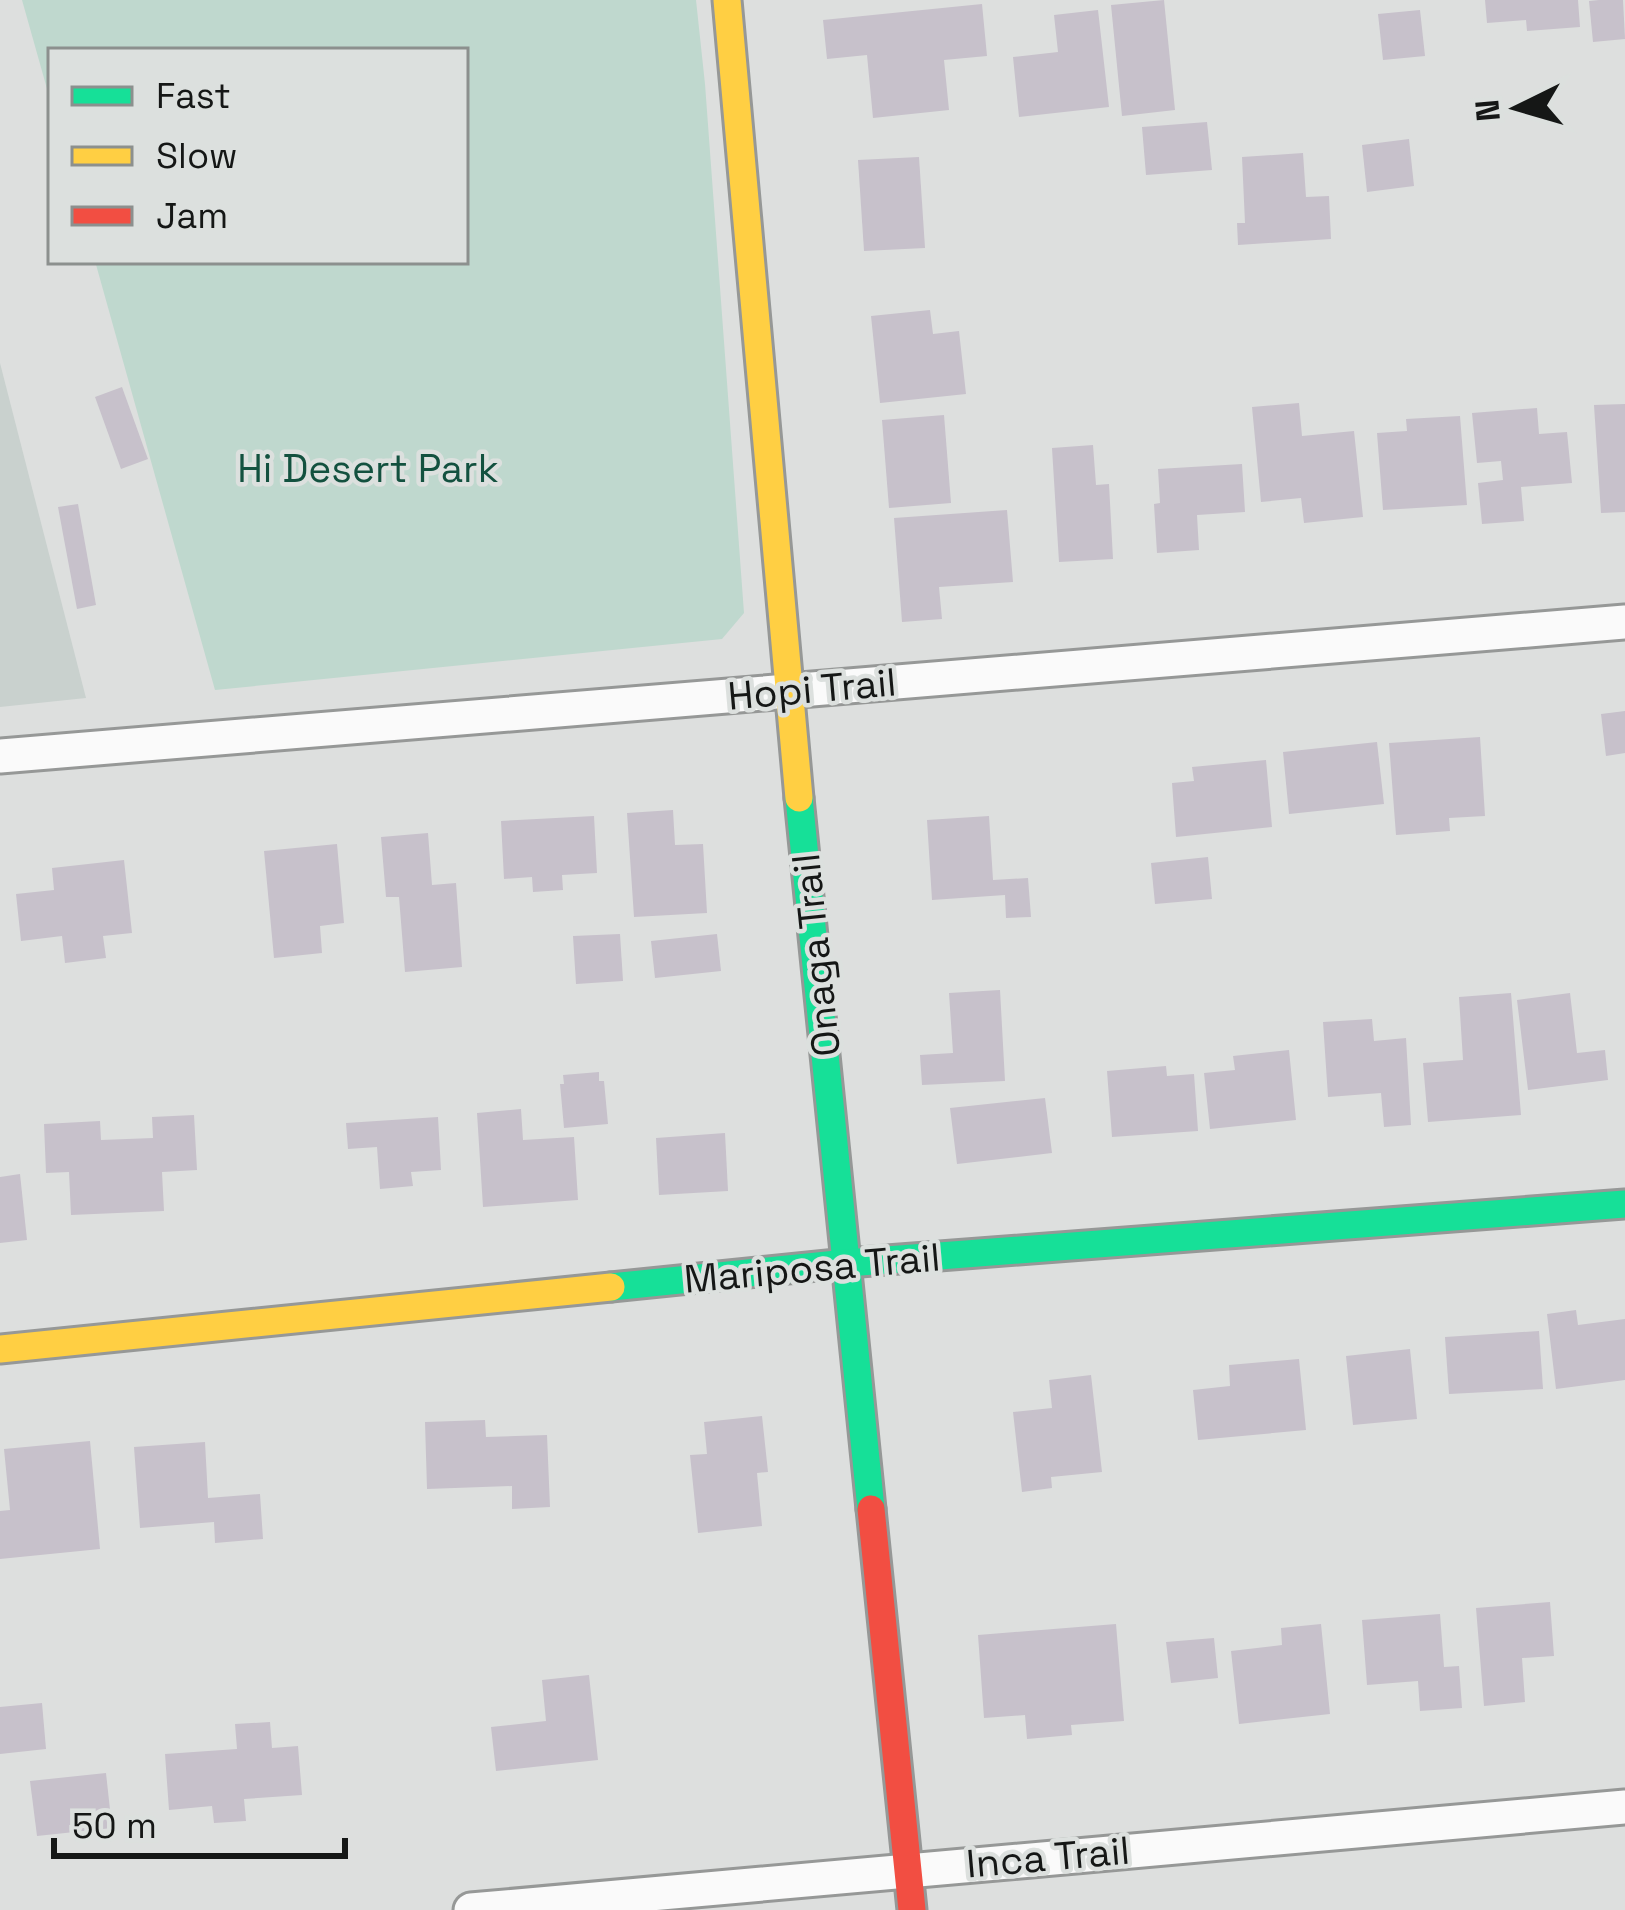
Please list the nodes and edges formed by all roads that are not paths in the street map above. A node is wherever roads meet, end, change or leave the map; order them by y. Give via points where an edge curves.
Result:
1 (727, 0) edge
2 (1625, 622) edge
3 (788, 690) junction
4 (0, 756) edge
5 (1625, 1204) edge
6 (847, 1263) junction
7 (0, 1349) edge
8 (1625, 1807) edge
9 (909, 1871) junction
10 (471, 1910) edge
11 (912, 1910) edge

1 - 3 street, Onaga Trail
2 - 3 street, Hopi Trail
3 - 4 street, Hopi Trail
3 - 6 street, Onaga Trail
5 - 6 street, Mariposa Trail
6 - 7 street, Mariposa Trail
6 - 9 street, Onaga Trail
8 - 9 street, Inca Trail
9 - 10 street, Inca Trail
9 - 11 street, Onaga Trail

